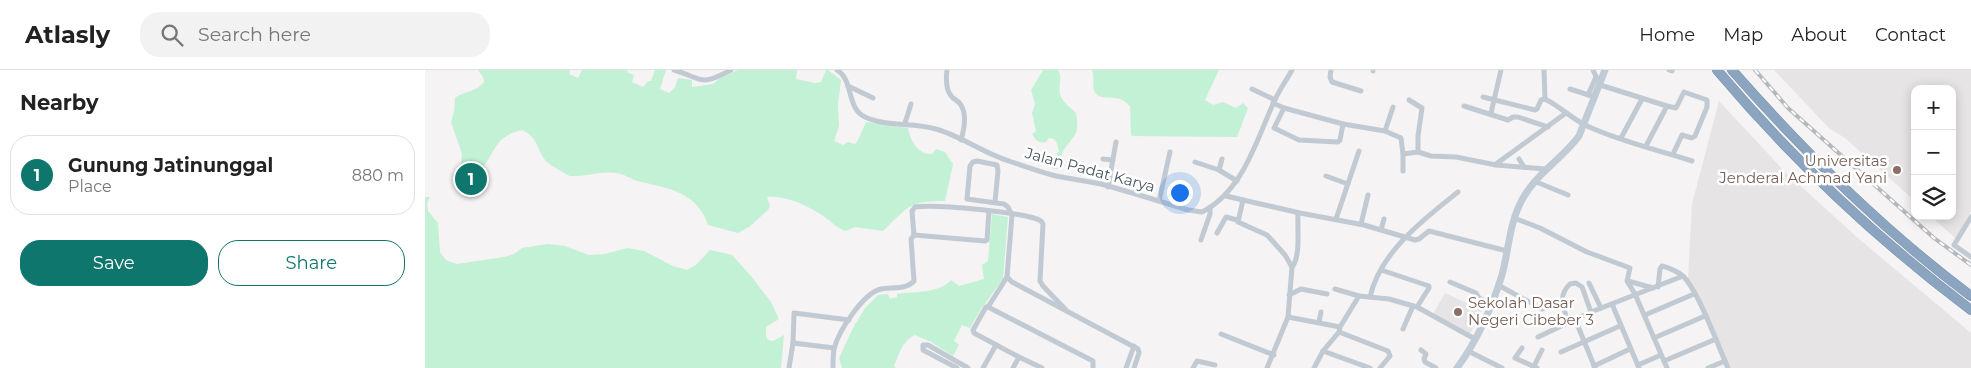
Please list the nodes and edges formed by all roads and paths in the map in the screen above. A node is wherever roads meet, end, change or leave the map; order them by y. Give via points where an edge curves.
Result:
1 (674, 70) edge
2 (731, 70) edge
3 (837, 70) edge
4 (947, 70) edge
5 (1292, 70) edge
6 (1331, 70) edge
7 (1501, 70) edge
8 (1544, 70) edge
9 (1593, 70) edge
10 (1717, 70) edge
11 (1732, 70) edge
12 (1606, 71) edge
13 (1596, 77) junction
14 (1600, 85) junction
15 (848, 86) junction
16 (1252, 89) dead end
17 (1571, 89) dead end
18 (1361, 91) dead end
19 (1592, 96) junction
20 (1483, 97) dead end
21 (873, 98) dead end
22 (1545, 99) junction
23 (1642, 99) junction
24 (1409, 100) dead end
25 (1495, 100) junction
26 (1274, 102) junction
27 (911, 104) dead end
28 (1464, 106) dead end
29 (1667, 106) junction
30 (1393, 107) dead end
31 (1285, 108) junction
32 (1491, 113) junction
33 (1565, 113) junction
34 (905, 123) junction
35 (1264, 124) junction
36 (1343, 124) junction
37 (1585, 125) junction
38 (1548, 127) junction
39 (1274, 128) junction
40 (1385, 132) junction
41 (1621, 138) junction
42 (961, 140) junction
43 (1116, 142) dead end
44 (1646, 146) junction
45 (1359, 151) dead end
46 (1171, 152) dead end
47 (1419, 152) junction
48 (1403, 154) junction
49 (1673, 154) junction
50 (1103, 159) dead end
51 (1223, 159) dead end
52 (1519, 159) dead end
53 (1113, 160) junction
54 (1692, 161) dead end
55 (1195, 162) dead end
56 (1496, 165) junction
57 (1524, 166) junction
58 (1545, 169) junction
59 (1219, 170) junction
60 (1403, 171) dead end
61 (1326, 176) dead end
62 (1237, 181) junction
63 (1534, 181) junction
64 (1348, 184) junction
65 (1108, 187) junction
66 (1458, 192) dead end
67 (1368, 195) dead end
68 (1568, 195) dead end
69 (1226, 196) junction
70 (1243, 200) junction
71 (1159, 201) junction
72 (995, 202) junction
73 (1209, 209) junction
74 (989, 210) junction
75 (1299, 213) junction
76 (1011, 214) junction
77 (1971, 217) edge
78 (1514, 218) junction
79 (1336, 219) junction
80 (1384, 219) dead end
81 (1237, 220) junction
82 (1361, 224) junction
83 (1381, 230) junction
84 (1217, 233) dead end
85 (914, 234) junction
86 (1406, 237) junction
87 (1201, 240) dead end
88 (1507, 251) junction
89 (1971, 257) edge
90 (1291, 267) junction
91 (1381, 270) junction
92 (1683, 276) junction
93 (1007, 277) junction
94 (1627, 281) junction
95 (1450, 282) dead end
96 (1589, 283) dead end
97 (1498, 285) junction
98 (1656, 287) junction
99 (1335, 289) dead end
100 (1327, 294) dead end
101 (1635, 294) junction
102 (1694, 294) junction
103 (1289, 295) junction
104 (1359, 296) junction
105 (1971, 296) edge
106 (1370, 297) junction
107 (1561, 301) junction
108 (1492, 303) junction
109 (1612, 304) junction
110 (1415, 306) junction
111 (988, 307) junction
112 (1601, 308) junction
113 (1971, 310) edge
114 (1067, 311) junction
115 (1321, 312) dead end
116 (1591, 312) junction
117 (1645, 315) junction
118 (1705, 316) junction
119 (1288, 317) junction
120 (1575, 319) junction
121 (849, 320) junction
122 (1319, 322) junction
123 (1568, 322) junction
124 (1620, 326) junction
125 (1403, 328) dead end
126 (1339, 330) junction
127 (1221, 334) dead end
128 (1538, 337) dead end
129 (1654, 338) junction
130 (1475, 339) junction
131 (1716, 339) junction
132 (1584, 342) junction
133 (793, 343) junction
134 (996, 344) junction
135 (1134, 346) junction
136 (834, 348) junction
137 (1521, 348) dead end
138 (1630, 349) junction
139 (1421, 350) dead end
140 (1542, 350) dead end
141 (1323, 351) junction
142 (1468, 351) junction
143 (1561, 352) dead end
144 (1274, 355) junction
145 (1661, 355) junction
146 (1019, 356) junction
147 (1664, 361) junction
148 (1725, 361) junction
149 (1350, 362) junction
150 (1215, 365) dead end
151 (1638, 366) edge
152 (1535, 367) edge
153 (1595, 367) edge
154 (789, 368) edge
155 (833, 368) edge
156 (957, 368) edge
157 (968, 368) edge
158 (983, 368) edge
159 (1013, 368) edge
160 (1042, 368) edge
161 (1093, 368) edge
162 (1126, 368) edge
163 (1134, 368) edge
164 (1193, 368) edge
165 (1267, 368) edge
166 (1314, 368) edge
167 (1347, 368) edge
168 (1370, 368) edge
169 (1380, 368) edge
170 (1436, 368) edge
171 (1457, 368) edge
172 (1502, 368) edge
173 (1667, 368) edge
174 (1708, 368) edge
175 (1728, 368) edge

1 - 2 street via 699,80 709,80
3 - 15 street, Jalan Padat Karya via 843,74
4 - 42 street via 950,94 962,109 964,130
5 - 26 street
6 - 18 street via 1329,77 1332,82
7 - 25 street
8 - 22 street
9 - 13 street
10 - 113 highway via 1791,152 1853,213
11 - 105 highway via 1864,206
12 - 14 main road
13 - 14 street
13 - 19 street
14 - 19 main road
14 - 23 street
15 - 21 street
15 - 34 street, Jalan Padat Karya via 856,108 863,116
16 - 26 street
17 - 19 street
19 - 37 main road
20 - 25 street
22 - 25 street via 1535,110
22 - 33 street via 1561,107
23 - 29 street
23 - 41 street
24 - 47 street via 1422,108
25 - 32 street
26 - 31 street
26 - 35 street
27 - 34 street
28 - 32 street
29 - 44 street
29 - 49 street via 1676,108 1684,92 1707,100 1708,104 1695,136 1682,135
30 - 40 street
31 - 36 street
31 - 39 street
32 - 38 street via 1508,120 1518,117
33 - 37 street
33 - 38 street
34 - 42 street, Jalan Padat Karya via 937,129
35 - 39 street
35 - 62 street
36 - 39 street via 1340,140 1335,142 1299,140
36 - 40 street
37 - 41 street
37 - 58 main road via 1573,145
38 - 56 street
40 - 48 street via 1402,139
41 - 44 street
42 - 65 street, Jalan Padat Karya via 1008,161 1055,176
43 - 53 street
44 - 49 street
45 - 64 street
46 - 71 street
47 - 48 street
47 - 56 street
48 - 60 street
49 - 54 street
50 - 53 street
51 - 59 street
52 - 57 street
53 - 65 street
55 - 59 street
56 - 57 street
57 - 58 street
58 - 63 main road
59 - 62 street
61 - 64 street
62 - 69 street
63 - 68 street
63 - 78 main road
64 - 79 street
65 - 71 street, Jalan Padat Karya
66 - 86 street via 1423,218
67 - 82 street
69 - 70 street
69 - 73 street
70 - 75 street
70 - 81 street
71 - 73 street, Jalan Padat Karya via 1194,212
72 - 72 street via 967,199 973,162 997,165
72 - 76 street via 1006,204
73 - 87 street
74 - 76 street
74 - 85 street via 915,207 912,210
74 - 85 street via 985,241
75 - 79 street
75 - 90 street via 1298,246
76 - 93 street
76 - 114 street via 1041,220 1040,281
77 - 89 street via 1954,245
78 - 88 main road
78 - 94 street via 1603,259 1628,266
79 - 82 street
80 - 83 street
81 - 84 street via 1226,217
81 - 90 street via 1267,235
82 - 83 street
83 - 86 street
85 - 121 street via 911,239 914,281 908,286 875,291 862,301
86 - 88 street via 1417,240 1429,231
86 - 91 street
88 - 97 main road
90 - 103 street
91 - 106 street
91 - 110 street via 1429,286
92 - 98 street
92 - 98 street via 1662,266
92 - 102 street
93 - 111 street
93 - 114 street
94 - 98 street
94 - 101 street
95 - 108 street
96 - 112 street
97 - 107 street via 1542,309
97 - 108 main road
98 - 101 street
99 - 104 street
100 - 103 street via 1301,289
101 - 109 street
101 - 117 street
102 - 117 street
102 - 118 street
103 - 119 street
104 - 106 street
104 - 126 street
106 - 110 street
107 - 116 street via 1567,287 1576,283 1582,287
107 - 123 street
108 - 130 main road
109 - 112 street
109 - 124 street
110 - 125 street
110 - 130 street
111 - 134 street via 973,331
111 - 161 street via 1093,361
112 - 116 street
114 - 135 street
115 - 122 street
116 - 120 street
117 - 129 street
118 - 129 street
118 - 131 street
119 - 122 street
119 - 144 street
120 - 123 street
120 - 132 street
121 - 133 street via 794,314
121 - 136 street
122 - 126 street
123 - 128 street
124 - 132 street
124 - 138 street
126 - 141 street
126 - 169 street via 1388,351 1390,356
127 - 144 street
129 - 145 street
130 - 142 main road
131 - 147 street
131 - 148 street
132 - 143 street
132 - 153 street
133 - 136 street
133 - 154 street
134 - 146 street
134 - 158 street
135 - 162 street
135 - 163 street via 1139,351
136 - 155 street
137 - 152 street via 1515,358
138 - 151 street
138 - 153 street
139 - 170 street via 1426,354 1425,362
140 - 152 street
141 - 149 street
141 - 166 street
142 - 171 main road
142 - 172 street
144 - 165 street
145 - 147 street
145 - 151 street
146 - 159 street
146 - 160 street
147 - 173 street
148 - 174 street
148 - 175 street
149 - 167 street
149 - 168 street
150 - 164 street via 1197,361
156 - 157 street via 923,350 923,345

